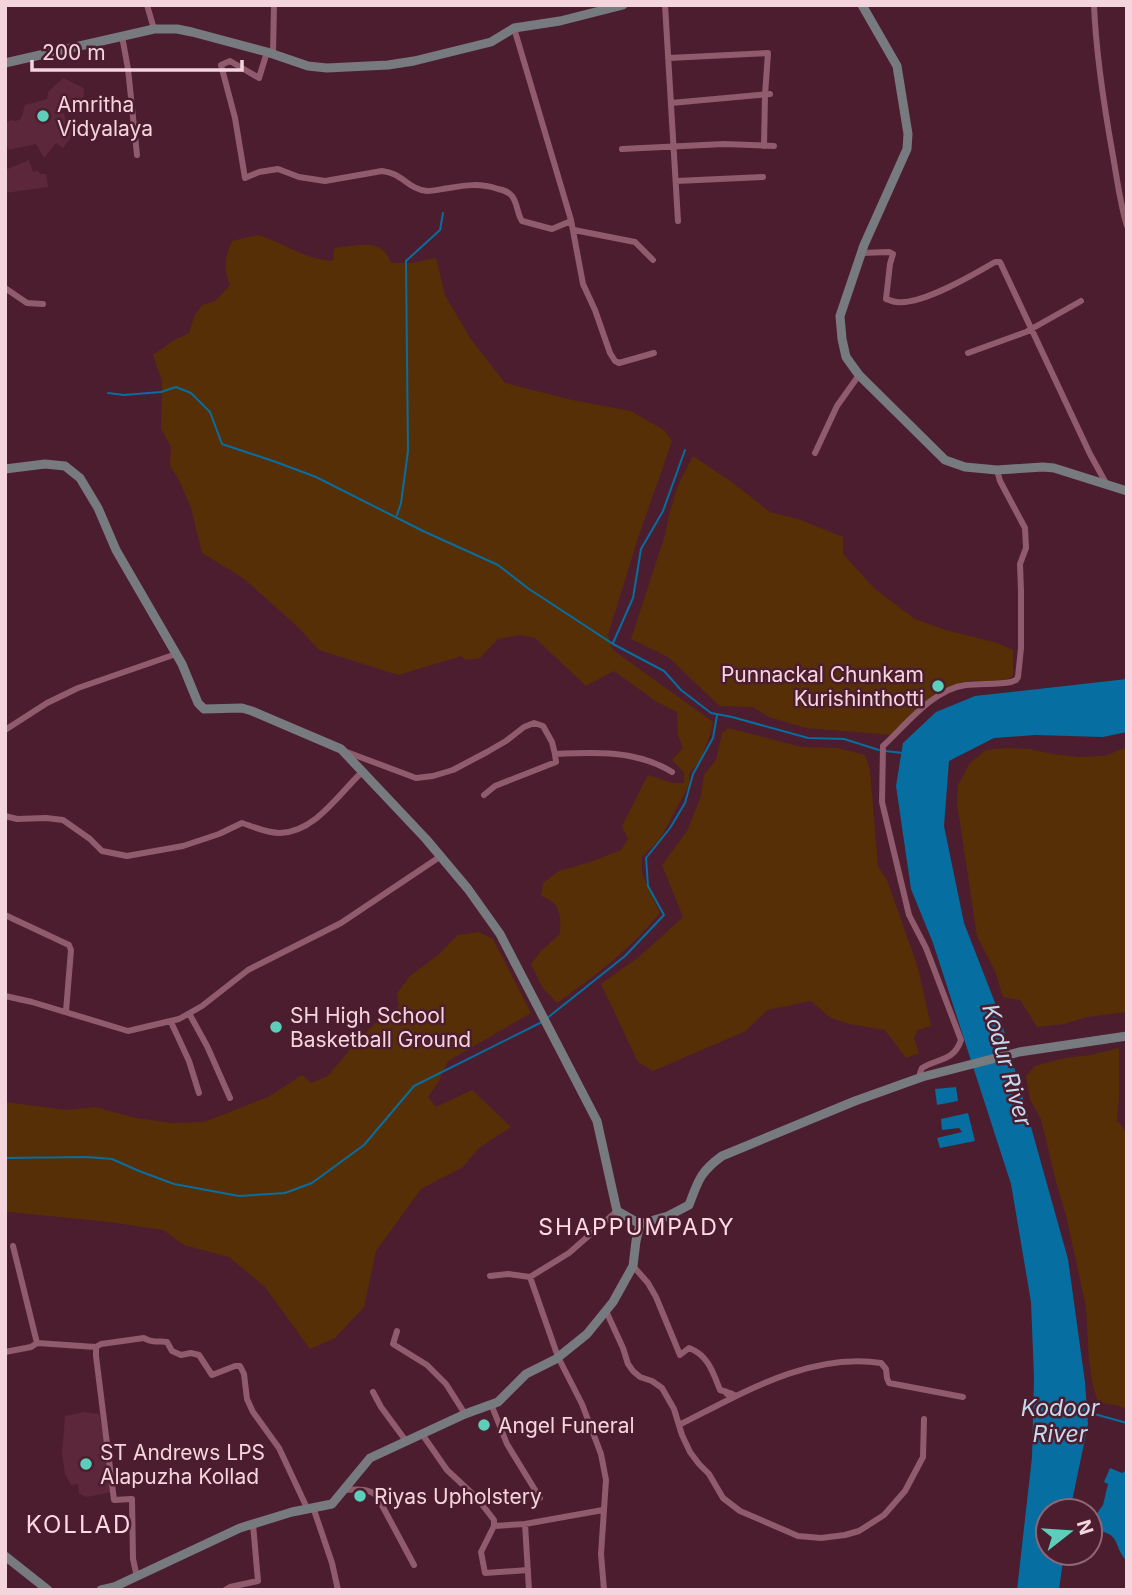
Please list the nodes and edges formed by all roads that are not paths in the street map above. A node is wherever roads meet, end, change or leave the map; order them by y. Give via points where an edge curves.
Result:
1 (147, 5) edge
2 (274, 5) edge
3 (623, 5) edge
4 (665, 5) edge
5 (862, 5) edge
6 (1094, 5) edge
7 (514, 28) junction
8 (154, 29) junction
9 (122, 36) junction
10 (270, 53) junction
11 (669, 58) junction
12 (5, 63) edge
13 (767, 95) junction
14 (671, 103) junction
15 (764, 146) junction
16 (774, 146) dead end
17 (674, 147) junction
18 (622, 149) dead end
19 (137, 155) dead end
20 (763, 177) dead end
21 (676, 181) junction
22 (572, 221) junction
23 (678, 221) dead end
24 (1127, 226) edge
25 (574, 230) junction
26 (861, 253) junction
27 (653, 260) dead end
28 (5, 288) edge
29 (1081, 302) dead end
30 (43, 304) dead end
31 (1031, 329) junction
32 (968, 353) dead end
33 (654, 354) dead end
34 (859, 375) junction
35 (816, 453) dead end
36 (5, 469) edge
37 (997, 470) junction
38 (1107, 485) junction
39 (1127, 491) edge
40 (176, 654) junction
41 (5, 730) edge
42 (341, 749) junction
43 (555, 754) junction
44 (362, 772) junction
45 (672, 772) dead end
46 (484, 795) dead end
47 (5, 816) edge
48 (441, 856) junction
49 (5, 915) edge
50 (5, 996) edge
51 (66, 1012) junction
52 (190, 1015) junction
53 (171, 1022) junction
54 (1127, 1036) edge
55 (922, 1077) junction
56 (199, 1093) dead end
57 (230, 1098) dead end
58 (617, 1211) junction
59 (640, 1224) junction
60 (13, 1246) dead end
61 (633, 1266) junction
62 (490, 1276) dead end
63 (530, 1277) junction
64 (606, 1311) junction
65 (397, 1331) dead end
66 (37, 1343) junction
67 (96, 1347) junction
68 (5, 1352) edge
69 (558, 1357) junction
70 (373, 1392) dead end
71 (736, 1396) junction
72 (963, 1397) dead end
73 (491, 1404) junction
74 (465, 1414) junction
75 (924, 1419) dead end
76 (679, 1425) junction
77 (422, 1434) junction
78 (406, 1441) junction
79 (343, 1490) junction
80 (540, 1498) dead end
81 (310, 1508) junction
82 (603, 1510) junction
83 (253, 1524) junction
84 (525, 1524) junction
85 (494, 1526) junction
86 (5, 1556) edge
87 (414, 1565) dead end
88 (528, 1570) junction
89 (136, 1577) junction
90 (48, 1590) edge
91 (100, 1590) edge
92 (225, 1590) edge
93 (338, 1590) edge
94 (529, 1590) edge
95 (604, 1590) edge

1 - 8 street
2 - 10 street
3 - 7 main road
4 - 11 street
5 - 26 main road via 897,66 908,134 907,149
6 - 24 street via 1108,132
7 - 10 main road via 491,42 388,65 327,68
7 - 22 street
8 - 9 main road
8 - 10 main road via 192,32
9 - 12 main road
9 - 19 street
10 - 22 street via 259,78 230,61 221,65 245,178 278,169 325,181 382,171 429,191 485,184 510,194 522,221 552,229
11 - 13 street via 768,53
11 - 14 street
13 - 14 street
13 - 15 street
14 - 17 street
15 - 16 street
15 - 17 street
17 - 18 street
17 - 21 street
20 - 21 street
21 - 23 street
22 - 25 street
25 - 27 street via 635,242
25 - 33 street via 583,284 615,360 619,363
26 - 31 street via 892,254 886,299 898,303 924,298 1000,262
26 - 34 main road via 840,317 846,357
28 - 30 street via 27,303
29 - 31 street
31 - 32 street
31 - 38 street
34 - 35 street via 837,406
34 - 37 main road via 946,460
36 - 40 main road via 65,466 80,478
37 - 38 main road via 1054,468
37 - 55 street via 1025,528 1018,677 943,693 916,712 883,746 882,802 909,915 961,1040 951,1056 922,1068
38 - 39 main road
40 - 41 street via 78,688
40 - 42 main road via 204,709 252,710
42 - 43 street via 416,778 433,776 453,770 534,723 542,726
42 - 44 main road
43 - 45 street via 608,753
43 - 46 street via 556,762 495,786
44 - 47 street via 330,807 300,829 279,833 242,823 183,846 127,856 102,850 63,820
44 - 48 main road
48 - 52 street via 341,923 248,970
48 - 58 main road via 500,934 597,1121
49 - 51 street via 69,945
50 - 51 street
51 - 53 street via 128,1031
52 - 53 street
52 - 57 street
53 - 56 street
54 - 55 main road via 1019,1052
55 - 59 main road via 722,1156 701,1175 689,1206
58 - 59 main road
58 - 63 street via 569,1253
59 - 61 main road
60 - 66 street
61 - 64 main road
61 - 71 street via 652,1290 680,1355 689,1348 699,1352 714,1371 720,1390
62 - 63 street
63 - 69 street
64 - 69 main road
64 - 76 street via 628,1364 640,1377 662,1388
65 - 74 street via 393,1344 446,1384
66 - 67 street
66 - 68 street
67 - 81 street via 144,1338 167,1342 181,1355 195,1353 212,1376 240,1366 253,1412 279,1448
67 - 89 street via 114,1500 132,1499
69 - 73 main road via 526,1374
69 - 82 street via 601,1454 606,1480
70 - 78 street
71 - 72 street via 804,1369 860,1361 883,1364 889,1383
71 - 76 street
73 - 74 main road
73 - 80 street via 507,1444
74 - 77 main road
75 - 76 street via 923,1457 905,1491 884,1515 859,1531 821,1538 798,1536 728,1503 690,1452
77 - 78 main road
77 - 85 street via 447,1470 488,1511
78 - 79 main road via 370,1458
79 - 81 main road via 332,1504
79 - 87 street via 362,1489 377,1496
81 - 83 main road
81 - 93 street
82 - 84 street
82 - 95 street
83 - 89 main road
83 - 92 street via 258,1581
84 - 85 street
84 - 88 street
85 - 88 street via 481,1552 485,1573
86 - 90 main road
88 - 94 street
89 - 91 main road

